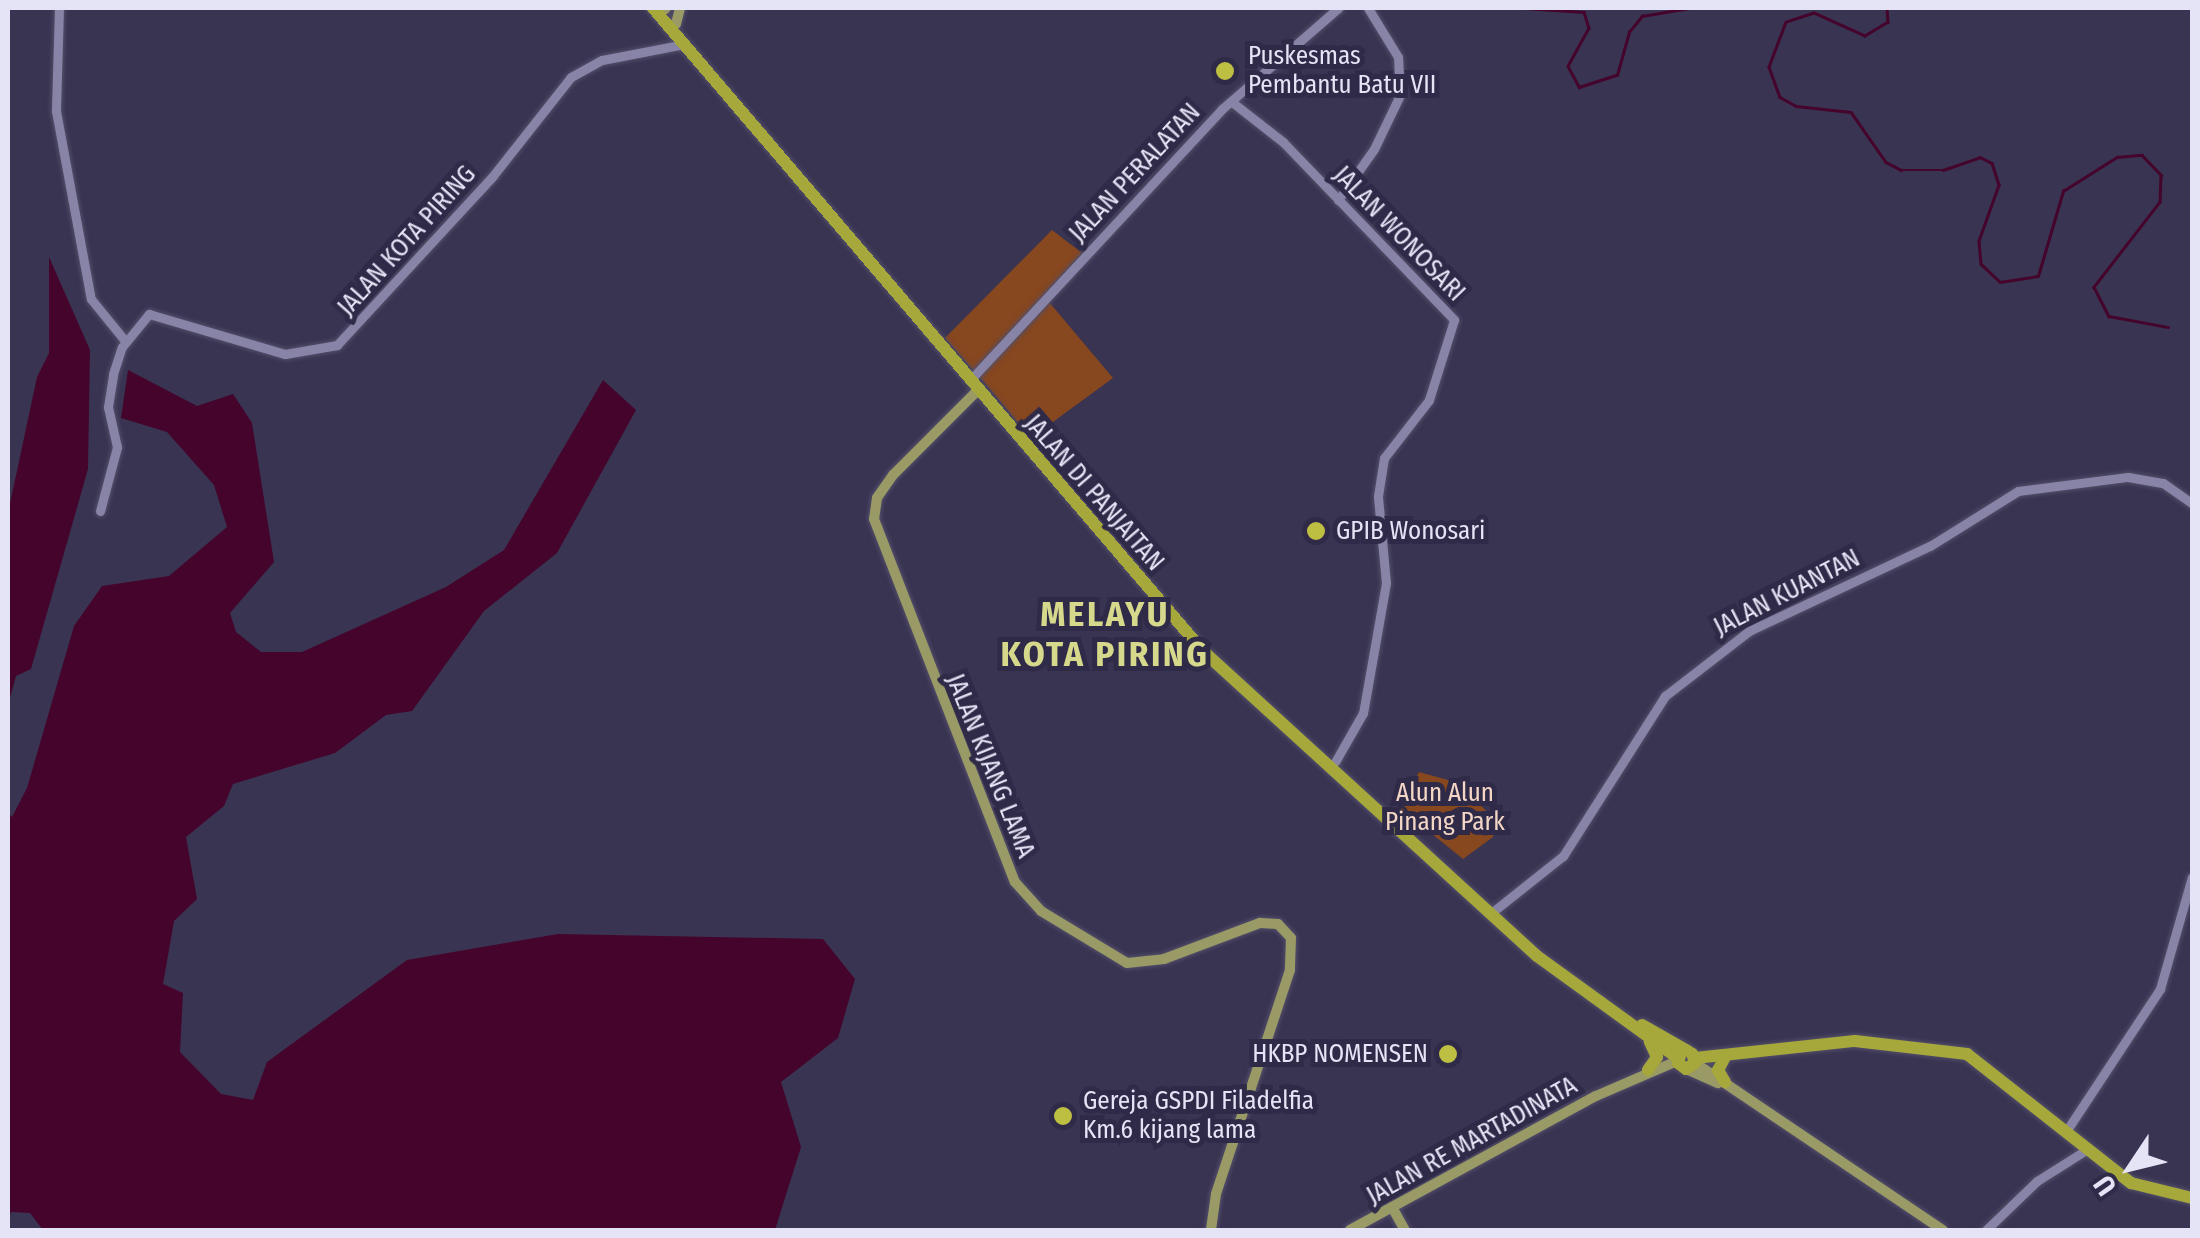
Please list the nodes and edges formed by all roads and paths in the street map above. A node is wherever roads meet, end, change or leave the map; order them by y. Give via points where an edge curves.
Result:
1 (59, 8) edge
2 (1338, 8) edge
3 (1368, 8) edge
4 (667, 13) edge
5 (685, 44) junction
6 (1232, 102) junction
7 (1338, 200) junction
8 (846, 232) junction
9 (126, 342) junction
10 (973, 377) junction
11 (976, 392) junction
12 (2192, 503) edge
13 (100, 511) dead end
14 (1129, 562) junction
15 (1335, 762) junction
16 (2192, 876) edge
17 (1495, 910) junction
18 (1646, 1032) junction
19 (1701, 1061) junction
20 (1648, 1070) junction
21 (1614, 1088) junction
22 (1746, 1098) junction
23 (2067, 1130) junction
24 (2086, 1150) junction
25 (2192, 1198) edge
26 (1392, 1207) junction
27 (1212, 1230) edge
28 (1350, 1230) edge
29 (1405, 1230) edge
30 (1942, 1230) edge
31 (1986, 1230) edge

1 - 9 street via 55,106 91,298
2 - 6 street, JALAN PERALATAN
3 - 7 street via 1398,57 1400,95 1374,149
4 - 5 highway, JALAN DI PANJAITAN
4 - 8 highway, JALAN DI PANJAITAN
5 - 8 highway, JALAN DI PANJAITAN
5 - 9 street, JALAN KOTA PIRING via 602,60 571,77 492,177 337,345 286,354 151,313
6 - 7 street, JALAN WONOSARI via 1276,135
6 - 10 street, JALAN PERALATAN
7 - 15 street, JALAN WONOSARI via 1454,320 1423,410 1384,458 1378,498 1384,596 1364,713
8 - 10 highway, JALAN DI PANJAITAN
8 - 11 highway, JALAN DI PANJAITAN
9 - 13 street via 109,394 117,447
10 - 14 highway, JALAN DI PANJAITAN
11 - 14 highway, JALAN DI PANJAITAN
11 - 27 main road, JALAN KIJANG LAMA via 893,475 877,498 874,520 1016,882 1041,911 1127,963 1164,959 1260,923 1278,924 1291,938 1290,970 1216,1194
12 - 17 street, JALAN KUANTAN via 2163,483 2124,477 2018,491 1930,546 1749,631 1665,696 1563,856
14 - 15 highway, JALAN DI PANJAITAN
14 - 18 highway, JALAN DI PANJAITAN via 1203,651 1310,750 1537,956
15 - 17 highway, JALAN DI PANJAITAN
16 - 23 street via 2160,989
17 - 18 highway, JALAN DI PANJAITAN
18 - 19 highway, JALAN DI PANJAITAN
18 - 19 highway
18 - 20 highway via 1656,1057
19 - 20 main road, JALAN RE MARTADINATA
19 - 21 main road, JALAN RE MARTADINATA
19 - 22 main road
19 - 22 main road
19 - 23 highway via 1855,1041 1955,1051 1985,1063
20 - 21 main road, JALAN RE MARTADINATA
21 - 26 main road, JALAN RE MARTADINATA
22 - 30 main road
23 - 24 highway
24 - 25 highway via 2132,1183
24 - 31 street via 2037,1182
26 - 28 main road, JALAN RE MARTADINATA
26 - 29 main road

